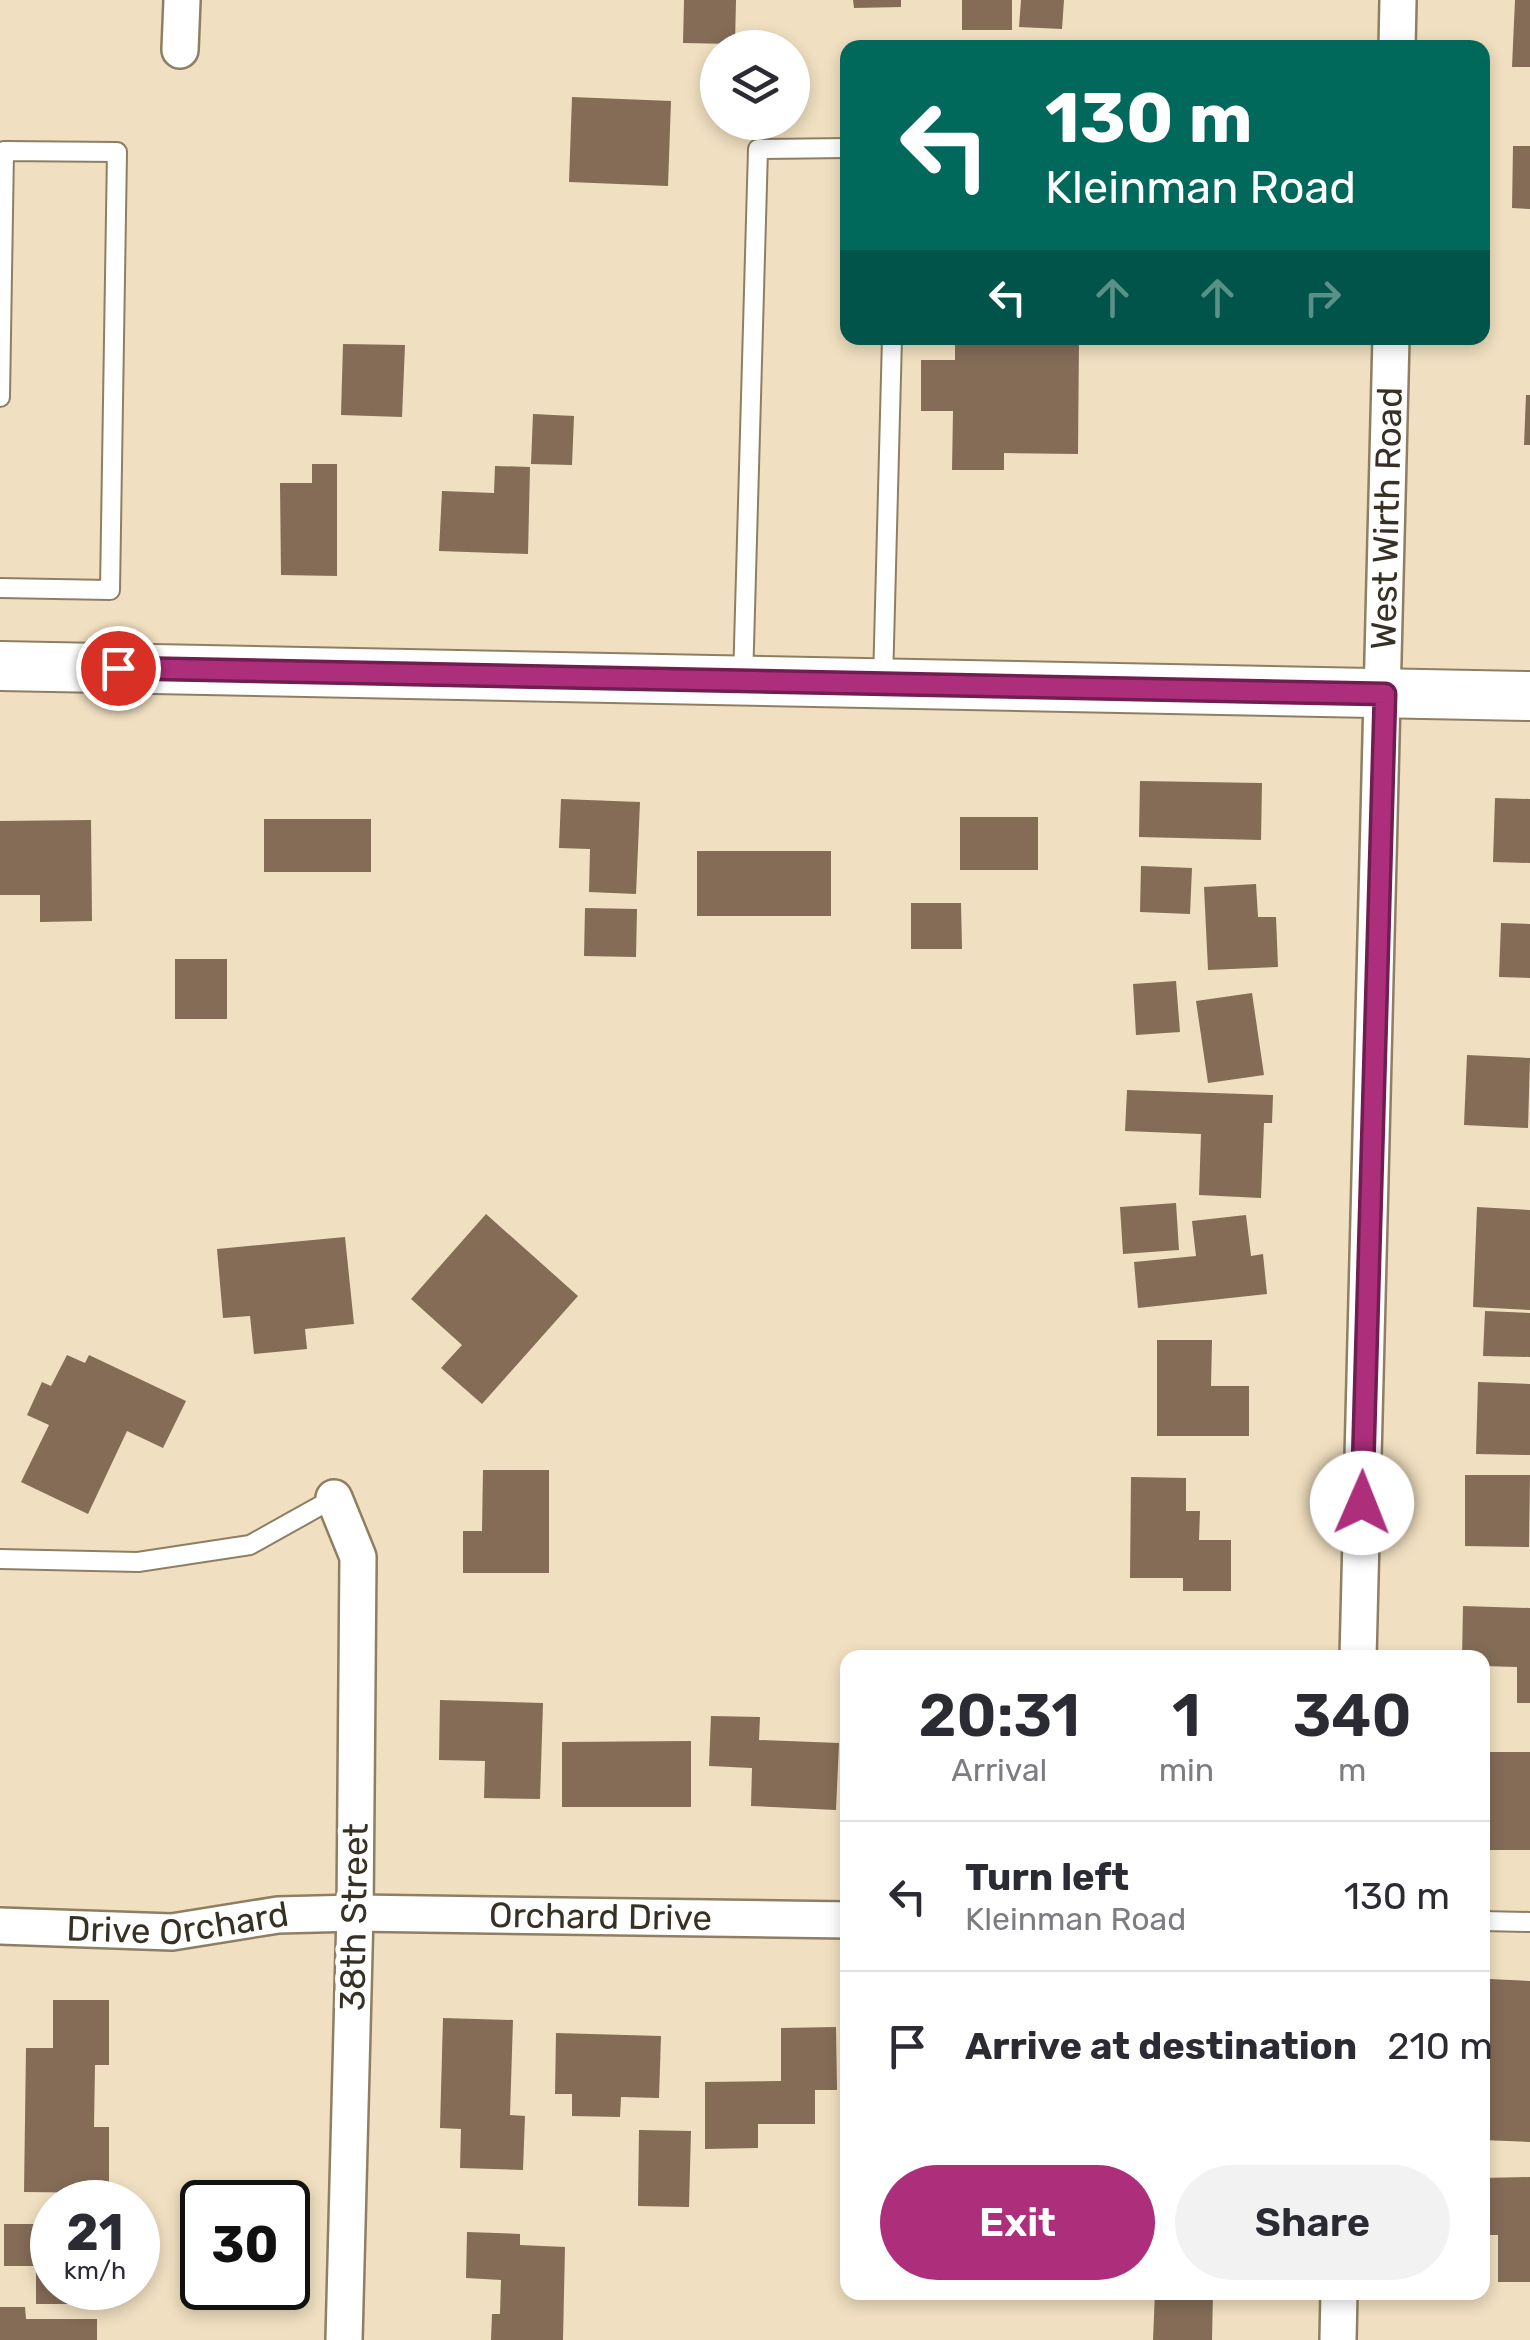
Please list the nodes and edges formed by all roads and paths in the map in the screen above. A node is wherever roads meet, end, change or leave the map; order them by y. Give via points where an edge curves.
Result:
1 (182, 0) edge
2 (1398, 0) edge
3 (1397, 40) edge
4 (180, 50) dead end
5 (840, 148) edge
6 (2, 211) edge
7 (892, 345) edge
8 (1392, 345) edge
9 (0, 397) edge
10 (0, 588) edge
11 (0, 666) edge
12 (744, 681) junction
13 (883, 684) junction
14 (1385, 694) junction
15 (1530, 696) edge
16 (334, 1498) joint
17 (0, 1558) edge
18 (1358, 1650) edge
19 (355, 1913) junction
20 (840, 1920) edge
21 (1490, 1920) edge
22 (1530, 1922) edge
23 (0, 1926) edge
24 (1340, 2300) edge
25 (344, 2340) edge
26 (1338, 2340) edge

1 - 4 street
2 - 3 street
5 - 12 lane via 758,148
6 - 9 lane
6 - 10 lane via 4,150 116,152 110,590
7 - 13 lane
8 - 14 street, West Wirth Road
11 - 12 street
12 - 13 street
13 - 14 street
14 - 15 street
14 - 18 street, West Wirth Road
16 - 17 lane via 250,1546 138,1562
16 - 19 street, 38th Street via 358,1557
19 - 20 street, Orchard Drive
19 - 23 street, Drive Orchard via 278,1914 172,1932
19 - 25 street, 38th Street
21 - 22 lane
24 - 26 street

